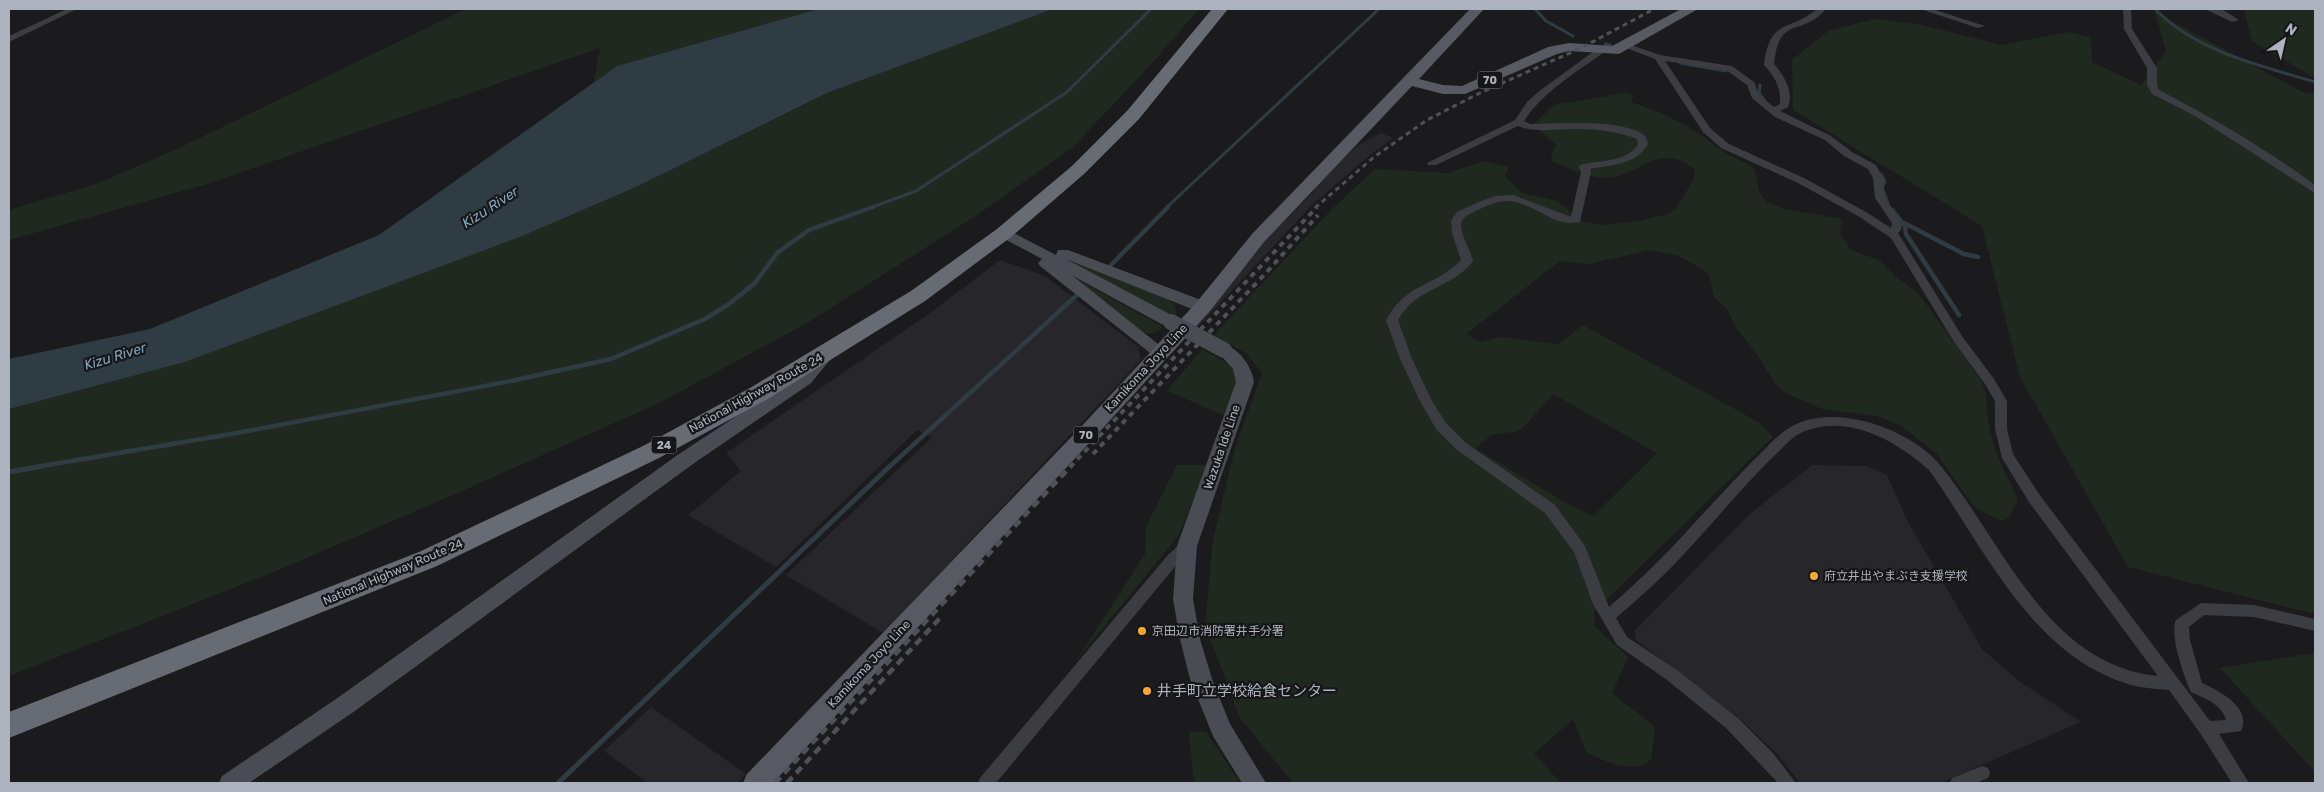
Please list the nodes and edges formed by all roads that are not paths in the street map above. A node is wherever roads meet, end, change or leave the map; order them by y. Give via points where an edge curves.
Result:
1 (70, 9) edge
2 (1220, 9) edge
3 (1477, 9) edge
4 (1691, 9) edge
5 (1822, 9) edge
6 (1924, 9) edge
7 (2127, 9) edge
8 (2209, 9) edge
9 (2235, 20) dead end
10 (1981, 26) dead end
11 (9, 39) edge
12 (1625, 46) junction
13 (1600, 51) junction
14 (1658, 57) junction
15 (1408, 80) junction
16 (1773, 111) junction
17 (1518, 122) junction
18 (1432, 163) dead end
19 (2315, 190) edge
20 (1004, 233) junction
21 (1892, 233) junction
22 (1036, 248) junction
23 (1203, 307) junction
24 (1160, 352) junction
25 (828, 353) junction
26 (1188, 546) junction
27 (1607, 618) junction
28 (2315, 625) edge
29 (2172, 684) junction
30 (9, 725) edge
31 (2206, 728) junction
32 (1982, 773) dead end
33 (230, 783) edge
34 (756, 783) edge
35 (986, 783) edge
36 (1255, 783) edge
37 (1788, 783) edge
38 (1958, 783) edge
39 (2241, 783) edge

1 - 11 street
2 - 20 highway, National Highway Route 24 / 24 via 1133,115 1078,170
3 - 15 main road, Kamikoma Joyo Line / 70
4 - 12 main road, 70
5 - 16 street via 1775,36 1770,48 1770,65 1781,77 1786,97 1785,105
6 - 10 street
7 - 19 street via 2128,28 2152,68 2155,92 2198,114
8 - 9 street
12 - 13 main road, 70 via 1614,51
12 - 14 street
13 - 15 main road, 70 via 1569,47 1553,50 1465,90 1452,92
13 - 17 street via 1541,94
14 - 16 street via 1730,68 1751,84 1755,96
14 - 21 street via 1706,130 1720,142 1802,181
15 - 23 main road, Kamikoma Joyo Line / 70 via 1258,238
16 - 21 street via 1828,138 1872,167 1878,178 1880,198 1897,223
17 - 18 street
17 - 27 street via 1529,127 1628,131 1641,137 1644,144 1641,151 1633,156 1584,167 1586,172 1576,220 1562,219 1527,201 1510,197 1494,199 1461,214 1455,227 1467,261 1453,273 1409,297 1397,308 1392,320 1406,359 1442,426 1461,446 1550,509 1580,550
20 - 22 main road, Wazuka Ide Line
20 - 25 highway, National Highway Route 24 / 24 via 918,296
21 - 29 street via 2001,401 2001,429 2007,455 2016,470
22 - 23 main road via 1059,252
22 - 24 main road via 1046,264
22 - 26 main road, Wazuka Ide Line, bridge via 1224,350 1245,373 1245,382
23 - 24 main road, Kamikoma Joyo Line / 70
24 - 34 main road, Kamikoma Joyo Line / 70
25 - 30 highway, National Highway Route 24 / 24 via 651,452 428,559
25 - 33 main road via 805,379 686,460 344,706
26 - 35 street via 1155,580
26 - 36 main road, Wazuka Ide Line via 1183,599 1201,680 1221,729
27 - 29 street via 1678,551 1739,482 1790,432 1808,424 1845,423 1895,438 1934,467 2035,613 2060,638 2088,659 2118,674
27 - 37 street via 1622,640 1732,723
28 - 31 street via 2254,611 2201,609 2180,624 2196,687 2225,703 2234,716 2235,726
29 - 31 street
31 - 39 street
32 - 38 street

